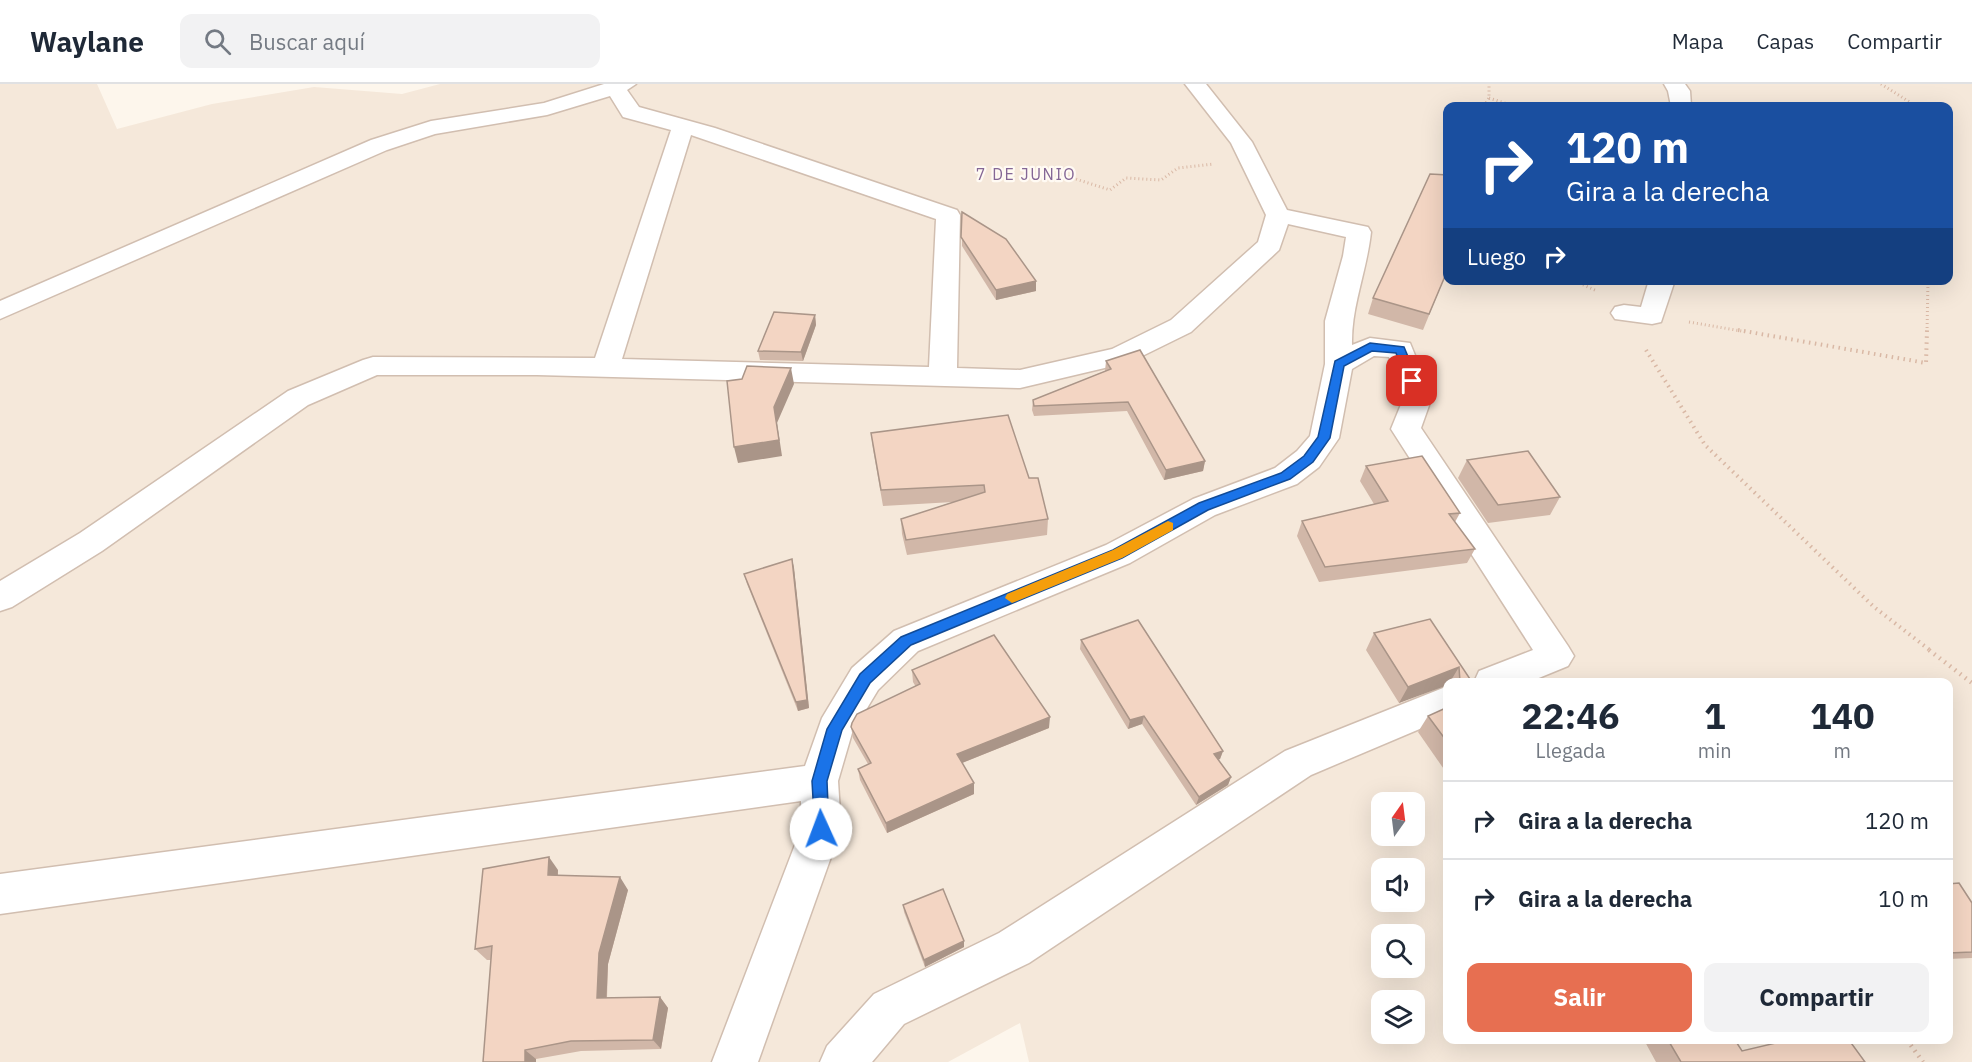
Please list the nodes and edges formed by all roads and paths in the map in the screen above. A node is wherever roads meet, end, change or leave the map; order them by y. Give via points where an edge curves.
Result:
1 (1195, 84) edge
2 (1489, 84) edge
3 (1674, 84) edge
4 (1881, 84) edge
5 (620, 86) edge
6 (1489, 98) junction
7 (1486, 102) edge
8 (1502, 102) edge
9 (1680, 102) edge
10 (1910, 102) edge
11 (683, 126) junction
12 (1251, 161) junction
13 (1057, 173) dead end
14 (1278, 215) junction
15 (1583, 285) edge
16 (1661, 285) edge
17 (1928, 285) edge
18 (0, 311) edge
19 (1624, 313) joint
20 (1652, 316) junction
21 (1339, 364) junction
22 (605, 369) junction
23 (943, 376) junction
24 (0, 598) edge
25 (1502, 678) edge
26 (1972, 683) edge
27 (1443, 703) edge
28 (819, 781) junction
29 (0, 894) edge
30 (1910, 1044) edge
31 (735, 1062) edge
32 (843, 1062) edge
33 (1923, 1062) edge

1 - 12 street via 1241,142
2 - 6 path
3 - 9 street
4 - 10 path
5 - 11 street via 632,112
5 - 18 street via 547,109 431,128 379,145
6 - 7 path
6 - 8 path
11 - 22 street
11 - 23 street via 948,215
12 - 13 path via 1178,168 1161,180 1126,178 1110,190
12 - 14 street
14 - 21 street via 1359,232 1338,321
14 - 23 street via 1270,245 1181,326 1120,356 1020,379
15 - 20 path
16 - 20 street
17 - 20 path via 1926,363
19 - 20 street
19 - 26 path via 1705,445 1874,607
21 - 25 street via 1370,347 1400,349 1418,397 1406,429 1556,656
21 - 28 street via 1324,438 1308,459 1286,476 1204,507 1118,554 906,641 865,679 835,729
22 - 23 street
22 - 24 street via 374,366 298,398 91,542
27 - 32 street via 1298,763 1014,948 889,1009
28 - 29 street
28 - 31 street via 821,829
30 - 33 path

